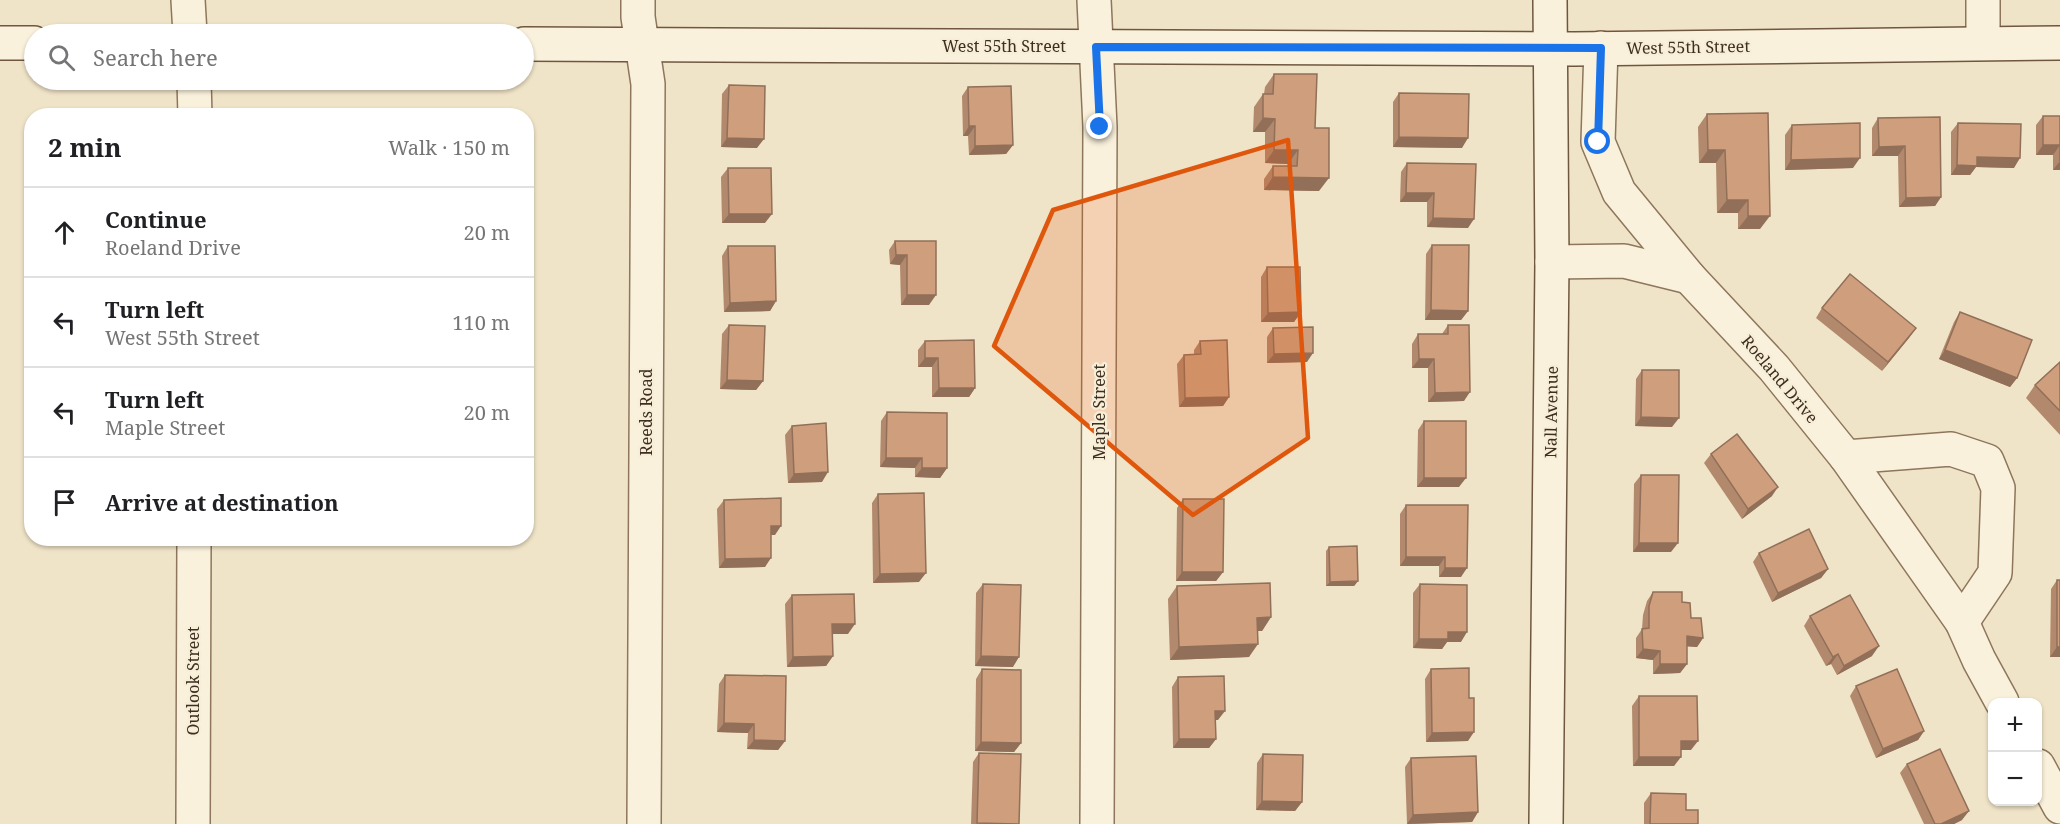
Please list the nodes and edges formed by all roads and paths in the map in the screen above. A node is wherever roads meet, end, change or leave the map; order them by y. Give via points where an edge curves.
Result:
1 (188, 0) edge
2 (638, 0) edge
3 (1094, 0) edge
4 (1550, 0) edge
5 (1983, 0) edge
6 (189, 24) edge
7 (0, 42) edge
8 (24, 43) edge
9 (1983, 43) junction
10 (2060, 43) edge
11 (534, 44) edge
12 (643, 45) junction
13 (1096, 47) junction
14 (1601, 48) junction
15 (1550, 49) junction
16 (194, 90) edge
17 (195, 108) edge
18 (1552, 262) junction
19 (1689, 277) junction
20 (1846, 457) junction
21 (194, 546) edge
22 (1962, 622) junction
23 (2000, 698) edge
24 (2042, 775) edge
25 (2060, 807) edge
26 (193, 824) edge
27 (644, 824) edge
28 (1097, 824) edge
29 (1546, 824) edge

1 - 6 street
2 - 12 street, Reeds Road
3 - 13 street, Maple Street
4 - 15 street, Nall Avenue
5 - 9 street
7 - 8 street
9 - 10 street, West 55th Street
9 - 14 street, West 55th Street
11 - 12 street, West 55th Street
12 - 13 street, West 55th Street
12 - 27 street, Reeds Road via 648,84
13 - 15 street, West 55th Street
13 - 28 street, Maple Street via 1100,127
14 - 15 street, West 55th Street
14 - 19 street, Roeland Drive via 1598,142 1619,192
15 - 18 street, Nall Avenue
16 - 17 street
18 - 19 street via 1624,261
18 - 29 street, Nall Avenue
19 - 20 street, Roeland Drive via 1774,368
20 - 22 street, Roeland Drive
20 - 22 street via 1951,449 1987,461 1998,488 1995,573
21 - 26 street, Outlook Street
22 - 23 street, Roeland Drive
24 - 25 street

